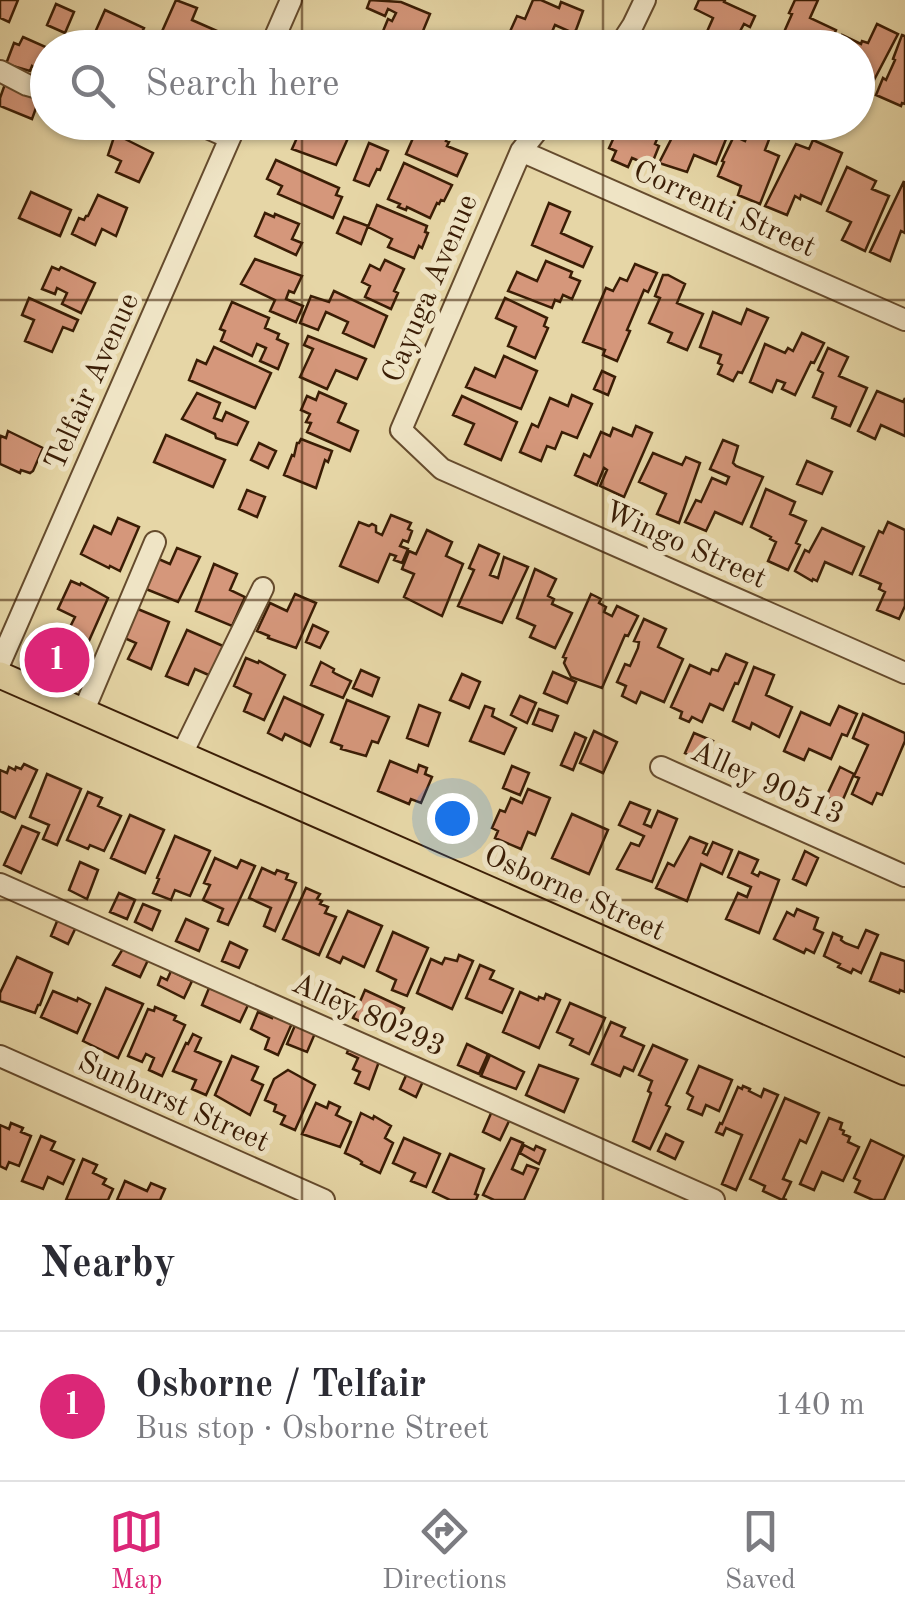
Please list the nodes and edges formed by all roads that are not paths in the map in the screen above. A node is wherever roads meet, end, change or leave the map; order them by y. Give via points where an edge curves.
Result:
1 (291, 0) edge
2 (645, 0) edge
3 (278, 30) edge
4 (630, 30) edge
5 (0, 71) edge
6 (30, 86) edge
7 (230, 140) edge
8 (530, 140) edge
9 (521, 151) junction
10 (905, 320) edge
11 (442, 469) joint
12 (154, 542) dead end
13 (262, 588) dead end
14 (0, 663) edge
15 (905, 673) edge
16 (0, 675) edge
17 (84, 710) junction
18 (181, 756) junction
19 (661, 767) dead end
20 (905, 876) edge
21 (0, 884) edge
22 (0, 1056) edge
23 (905, 1072) edge
24 (324, 1200) edge
25 (714, 1200) edge

1 - 3 street
2 - 4 street
5 - 6 street
7 - 14 street, Telfair Avenue
8 - 9 street, Cayuga Avenue
9 - 10 street, Correnti Street
9 - 11 street, Cayuga Avenue via 401,430
11 - 15 street, Wingo Street
12 - 17 street
13 - 18 street
16 - 17 main road, Osborne Street
17 - 18 main road, Osborne Street
18 - 23 main road, Osborne Street
19 - 20 street, Alley 90513
21 - 25 street, Alley 80293
22 - 24 street, Sunburst Street

